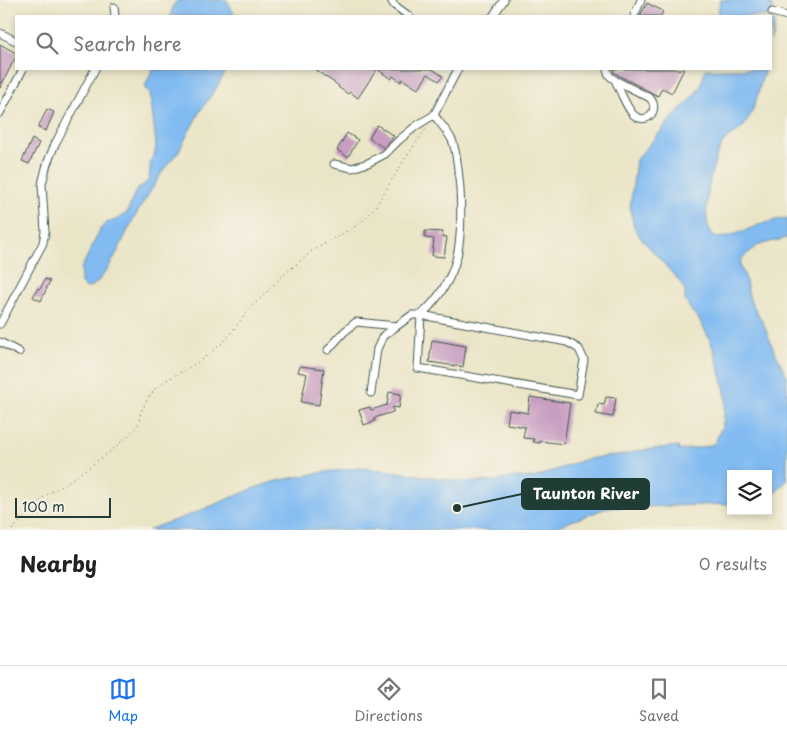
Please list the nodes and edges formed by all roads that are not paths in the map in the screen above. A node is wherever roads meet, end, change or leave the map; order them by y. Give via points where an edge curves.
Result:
1 (391, 0) edge
2 (504, 0) edge
3 (641, 0) edge
4 (114, 8) dead end
5 (772, 12) dead end
6 (115, 15) edge
7 (408, 15) edge
8 (494, 15) edge
9 (634, 15) edge
10 (787, 16) edge
11 (0, 33) edge
12 (15, 40) edge
13 (22, 70) edge
14 (94, 70) edge
15 (455, 70) edge
16 (607, 70) edge
17 (615, 80) junction
18 (0, 113) edge
19 (434, 115) junction
20 (334, 164) dead end
21 (421, 315) junction
22 (0, 324) edge
23 (396, 326) junction
24 (0, 342) edge
25 (328, 350) dead end
26 (19, 352) dead end
27 (371, 393) dead end

1 - 7 street
2 - 8 street
3 - 9 street
4 - 6 street
5 - 10 street
11 - 12 street
13 - 18 street
14 - 22 street via 47,164 42,184 43,243
15 - 19 street
16 - 17 street
17 - 17 street via 650,98 654,107 647,118 634,115
19 - 20 street via 416,126 385,154 368,163 352,168
19 - 21 street via 452,140 460,193 460,241 448,281
21 - 21 street via 567,342 579,349 584,360 578,394 418,368
21 - 23 street via 412,315
23 - 25 street via 356,322
23 - 27 street via 383,336 377,349
24 - 26 street

